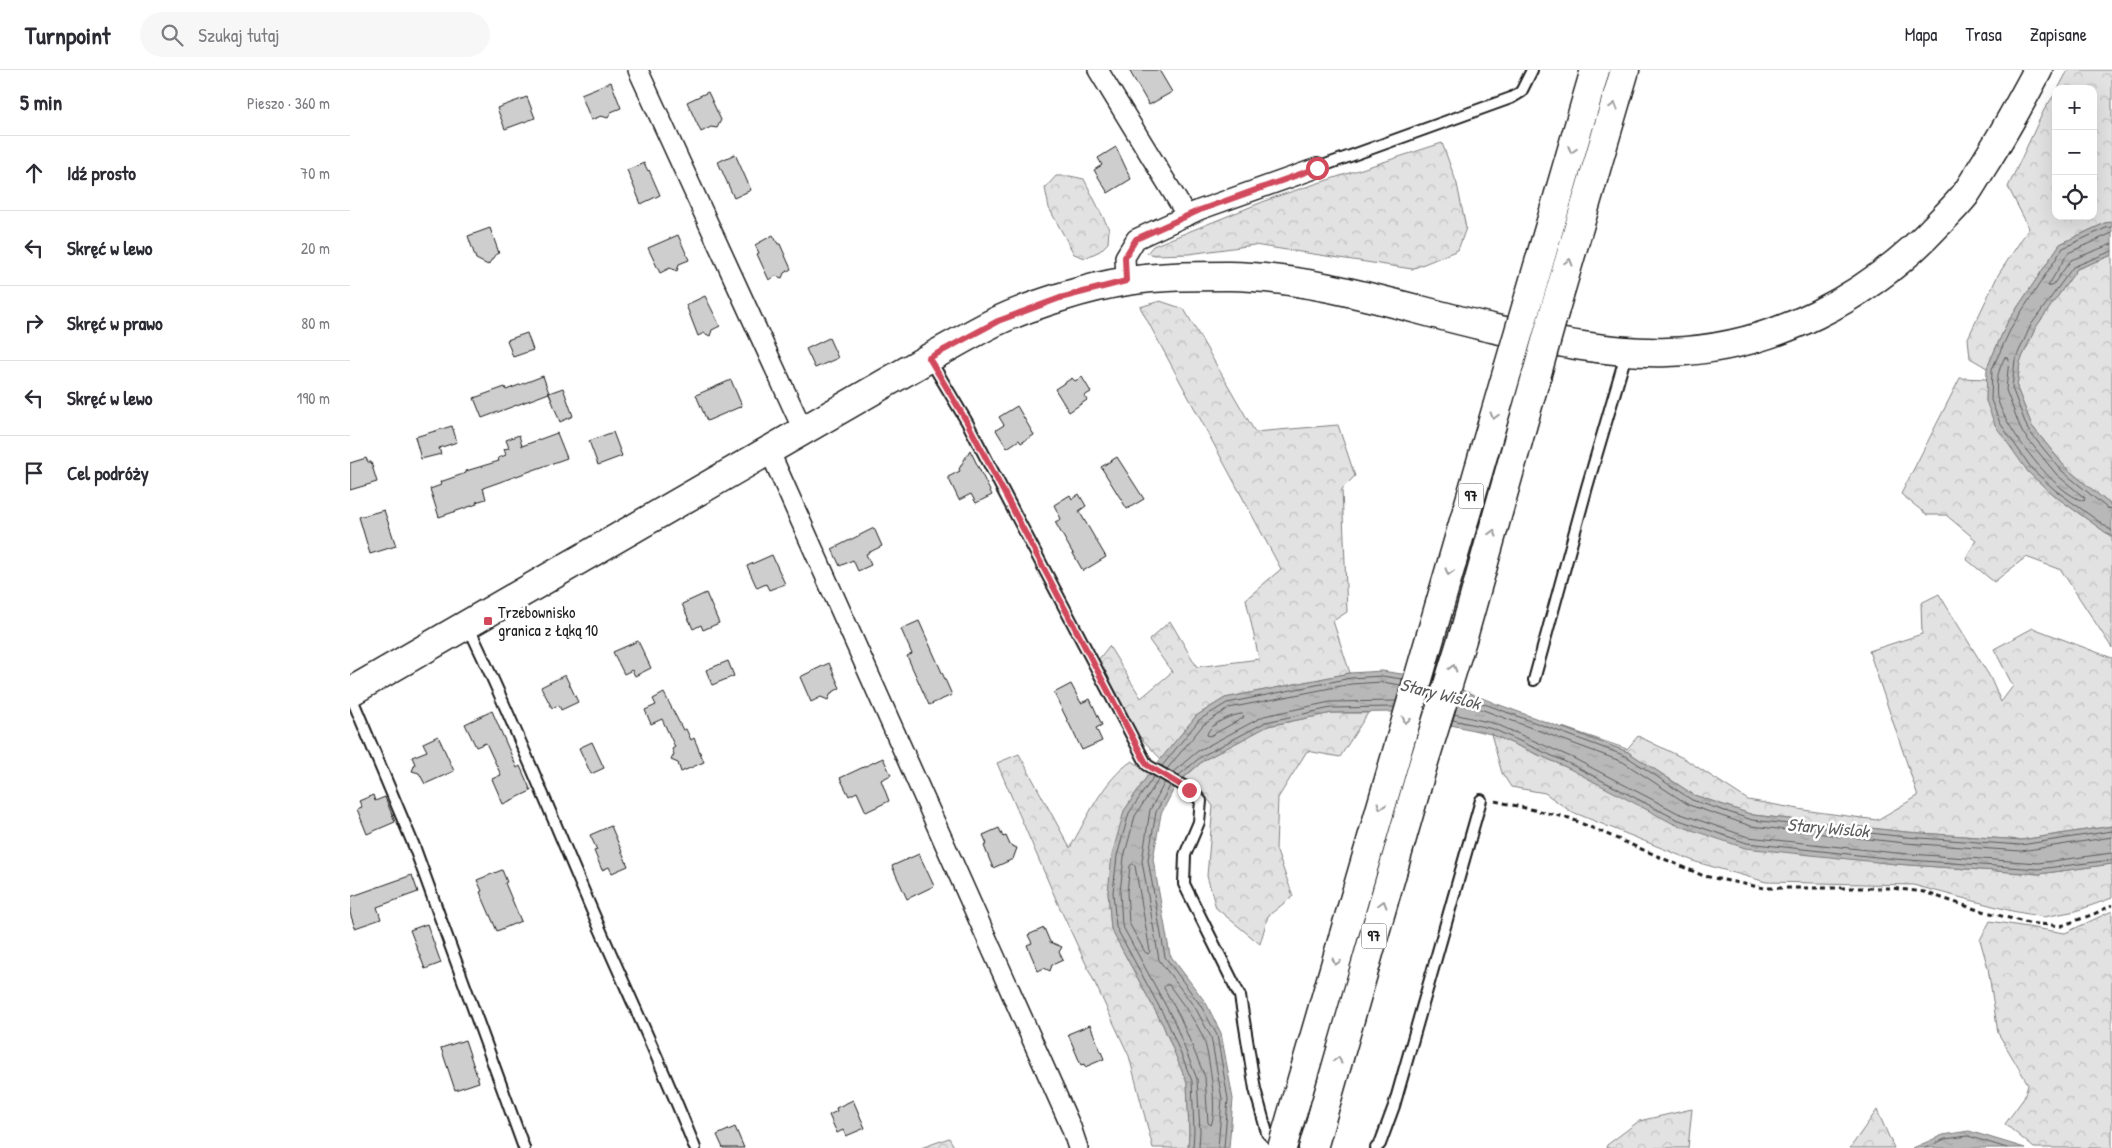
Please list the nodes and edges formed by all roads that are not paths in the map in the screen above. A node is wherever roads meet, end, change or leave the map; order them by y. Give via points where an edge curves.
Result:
1 (638, 70) edge
2 (1098, 70) edge
3 (1532, 70) edge
4 (1595, 70) edge
5 (1625, 70) edge
6 (2038, 70) edge
7 (1317, 168) joint
8 (1188, 216) junction
9 (1126, 281) junction
10 (1627, 351) junction
11 (929, 358) junction
12 (803, 430) junction
13 (769, 450) junction
14 (467, 624) junction
15 (1534, 680) dead end
16 (350, 692) edge
17 (1481, 800) road end
18 (524, 1148) edge
19 (695, 1148) edge
20 (1078, 1148) edge
21 (1282, 1148) edge
22 (1313, 1148) edge
23 (1376, 1148) edge

1 - 12 street
2 - 8 street
3 - 7 lane via 1521,92 1511,98
4 -> 21 main road, 97, bridge
22 -> 5 main road, 97, bridge
6 - 10 main road via 1965,195 1922,241 1881,277 1807,320 1759,338 1709,348
7 - 8 street
8 - 9 street via 1136,239 1125,257
9 - 10 main road via 1231,276 1289,282 1329,288 1488,327
9 - 11 main road via 1060,298 998,321
10 - 15 lane
11 - 12 main road
11 - 21 lane via 967,422 1147,765 1201,801 1199,822 1185,855 1184,884 1240,996 1267,1133
12 - 13 main road
13 - 14 main road
13 - 20 street
14 - 16 main road
14 - 19 lane
16 - 18 lane via 414,846
17 - 23 lane via 1394,1106

